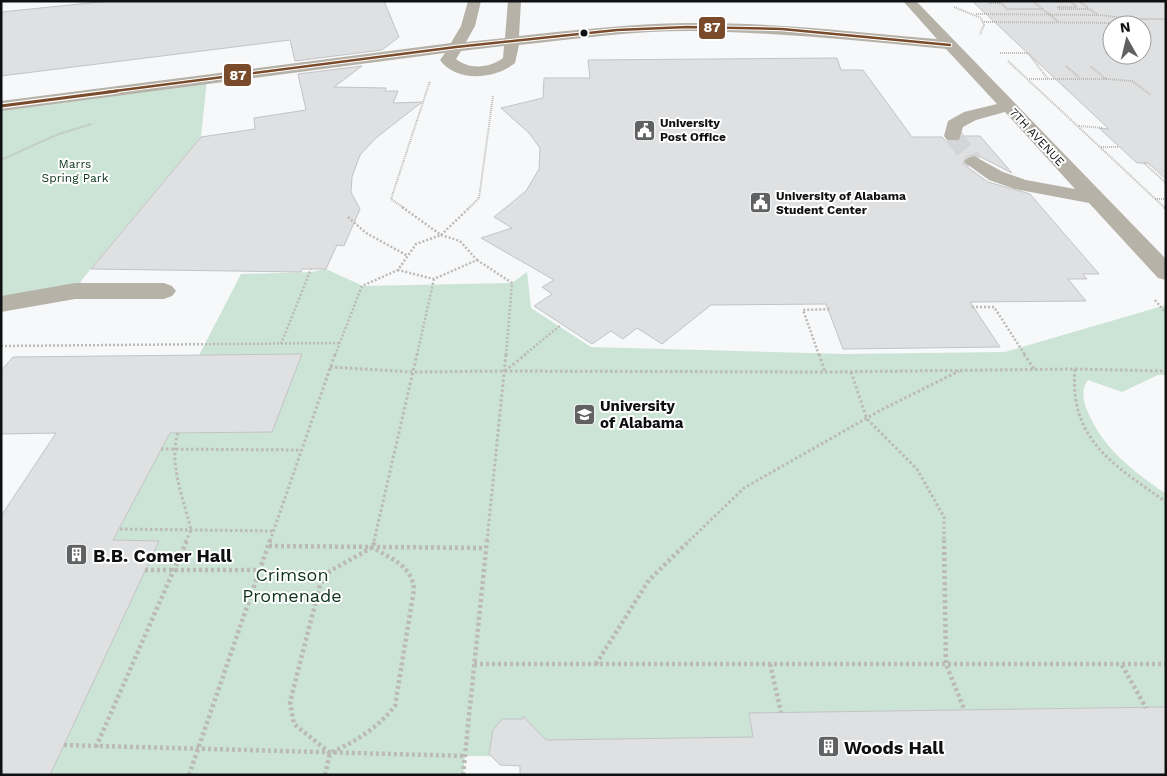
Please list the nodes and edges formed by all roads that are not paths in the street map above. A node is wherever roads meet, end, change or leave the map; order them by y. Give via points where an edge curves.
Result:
1 (475, 1) edge
2 (515, 1) edge
3 (909, 1) edge
4 (513, 40) junction
5 (950, 45) junction
6 (456, 47) junction
7 (1, 106) edge
8 (1008, 106) junction
9 (954, 136) dead end
10 (974, 162) tunnel mouth
11 (1094, 198) junction
12 (1166, 273) edge
13 (164, 291) dead end
14 (1, 304) edge

1 - 6 street
2 - 4 street
3 - 5 street, 7TH AVENUE
4 - 5 street via 687,27 782,29
4 - 6 street
4 - 6 street via 510,60 500,68 489,70 466,70 451,64 448,60
5 - 8 street, 7TH AVENUE
6 - 7 street
8 - 9 street via 970,116 954,125
8 - 11 street, 7TH AVENUE
10 - 11 street via 996,176 1022,185
11 - 12 street, 7TH AVENUE
13 - 14 street via 75,291

